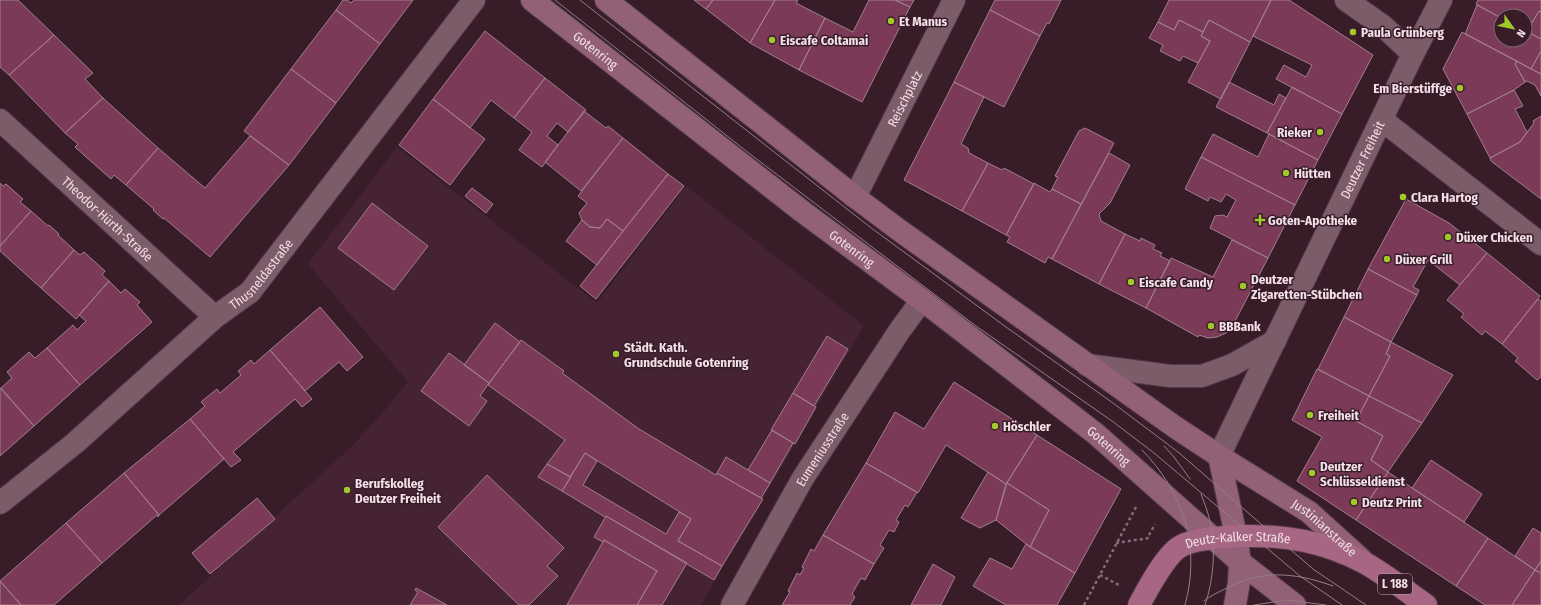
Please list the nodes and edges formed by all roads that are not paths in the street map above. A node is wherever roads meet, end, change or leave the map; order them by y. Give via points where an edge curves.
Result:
1 (474, 0) edge
2 (532, 0) edge
3 (606, 0) edge
4 (954, 0) edge
5 (1346, 0) edge
6 (1441, 0) edge
7 (1413, 54) junction
8 (0, 120) edge
9 (1382, 120) junction
10 (855, 197) junction
11 (1541, 244) edge
12 (922, 300) junction
13 (215, 317) junction
14 (1275, 341) junction
15 (1087, 365) junction
16 (1219, 456) junction
17 (0, 503) edge
18 (1236, 536) junction
19 (1212, 538) junction
20 (1240, 562) junction
21 (1365, 563) junction
22 (732, 605) edge
23 (1139, 605) edge
24 (1235, 605) edge
25 (1295, 605) edge
26 (1426, 605) edge

1 - 13 street, Thusneldastraße via 250,292
2 - 12 main road, Gotenring via 803,212
3 - 10 main road, L 188
4 - 10 street, Reischplatz
5 - 7 street via 1383,26
6 - 7 street, Deutzer Freiheit
7 - 9 street, Deutzer Freiheit
8 - 13 street, Theodor-Hürth-Straße
9 - 11 street
9 - 14 street, Deutzer Freiheit
10 - 15 main road, L 188
12 - 19 main road, Gotenring via 1096,434
12 - 22 street, Eumeniusstraße via 803,478
13 - 17 street, Thusneldastraße via 75,443
14 - 15 street via 1232,365 1202,376 1170,376
14 - 16 street, Deutzer Freiheit
15 - 16 main road, L 188
16 - 18 main road
16 - 21 main road, Justinianstraße / L 188 via 1309,512
18 - 19 main road, Deutz-Kalker Straße
18 - 20 main road
18 - 21 main road, Deutz-Kalker Straße via 1299,539 1338,550
19 - 20 main road
19 - 23 main road, Deutz-Kalker Straße via 1180,546 1164,563
20 - 24 main road
20 - 25 main road
21 - 26 main road, Justinianstraße / L 188

